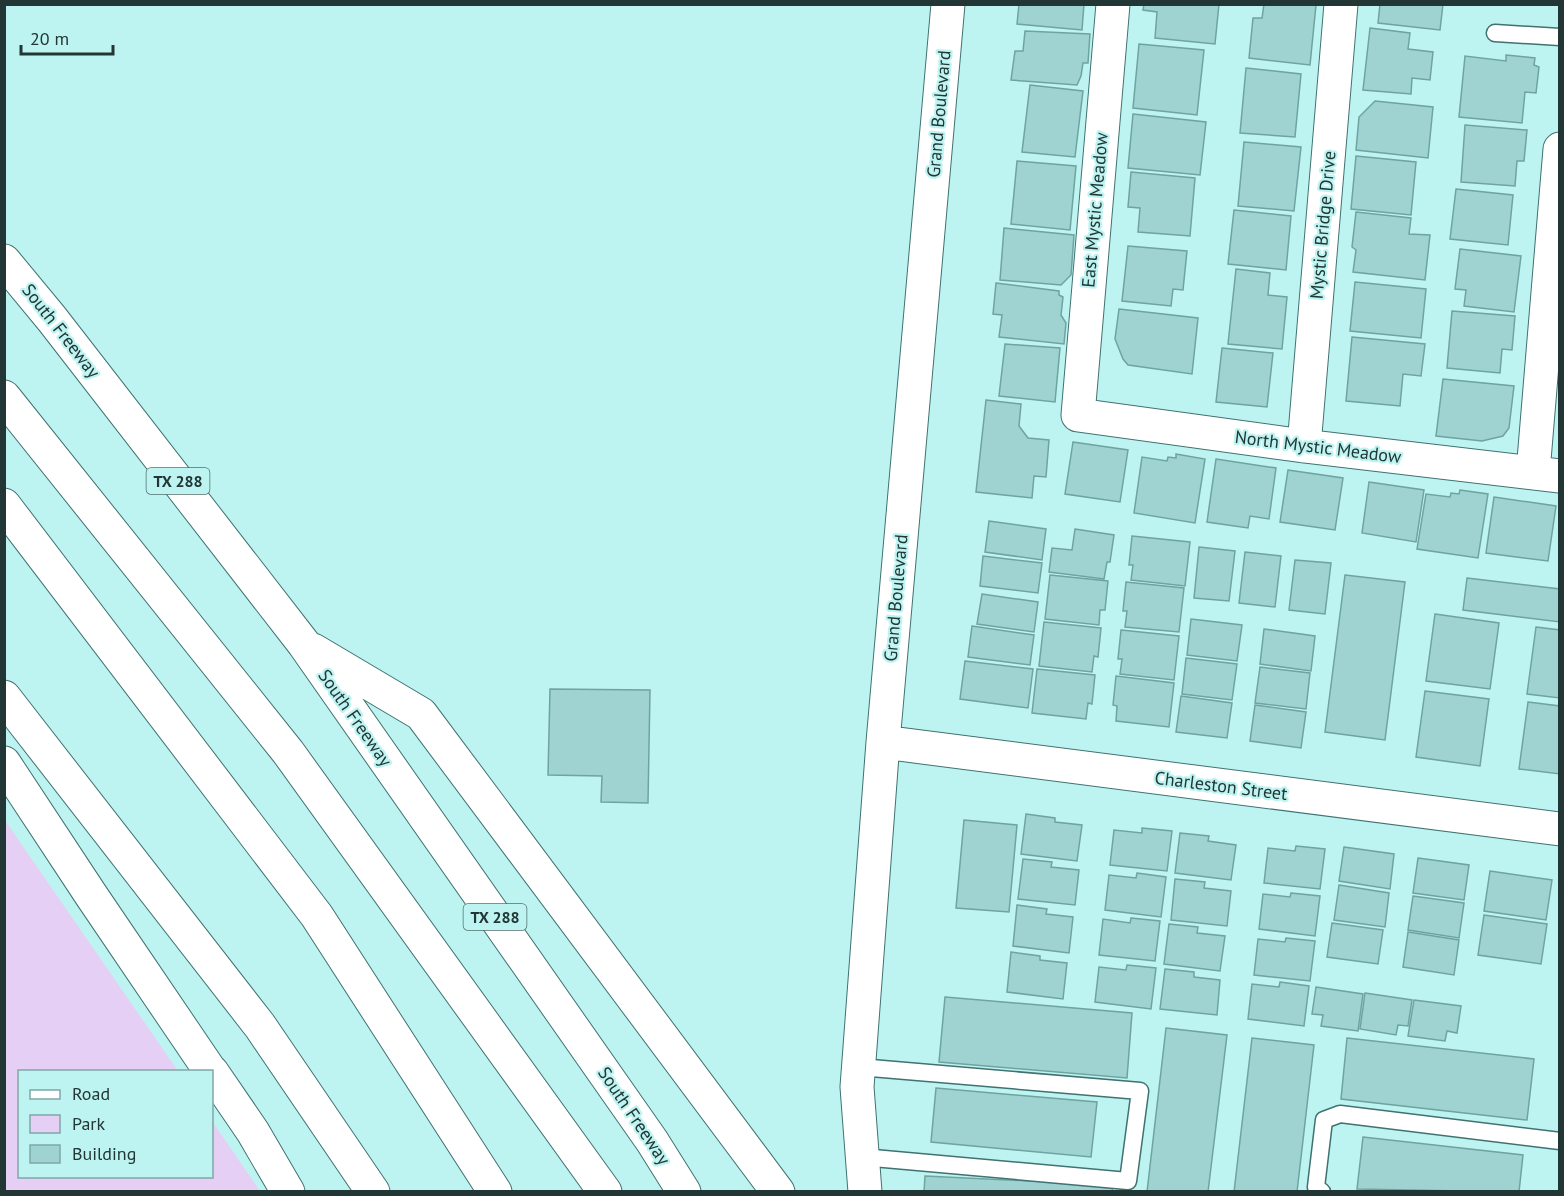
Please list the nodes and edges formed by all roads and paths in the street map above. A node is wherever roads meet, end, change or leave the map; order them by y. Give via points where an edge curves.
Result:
1 (948, 4) edge
2 (1113, 4) edge
3 (1341, 4) edge
4 (1495, 33) dead end
5 (1560, 37) edge
6 (1560, 149) edge
7 (4, 261) edge
8 (4, 397) edge
9 (1078, 415) joint
10 (1304, 446) junction
11 (1546, 474) edge
12 (4, 505) edge
13 (304, 644) junction
14 (4, 698) edge
15 (883, 742) junction
16 (4, 763) edge
17 (1560, 829) edge
18 (859, 1067) junction
19 (210, 1070) edge
20 (213, 1075) edge
21 (1560, 1141) edge
22 (862, 1158) junction
23 (288, 1191) edge
24 (373, 1191) edge
25 (495, 1191) edge
26 (605, 1191) edge
27 (684, 1191) edge
28 (778, 1191) edge
29 (865, 1191) edge
30 (1322, 1191) edge

1 - 15 main road, Grand Boulevard
2 - 9 main road, East Mystic Meadow
3 - 10 main road, Mystic Bridge Drive
4 - 5 lane
6 - 11 main road
7 - 13 main road, South Freeway / TX 288
8 - 26 main road via 288,752
9 - 10 main road, North Mystic Meadow
10 - 11 main road, North Mystic Meadow
12 - 25 main road via 317,916
13 - 27 main road, South Freeway / TX 288
13 - 28 main road via 421,714
14 - 24 main road via 260,1026
15 - 17 main road, Charleston Street
15 - 18 main road, Grand Boulevard
16 - 19 main road
18 - 22 main road, Grand Boulevard
18 - 22 lane via 1140,1091 1128,1182
20 - 23 main road
21 - 30 lane via 1340,1114 1324,1120 1316,1187
22 - 29 main road, Grand Boulevard

